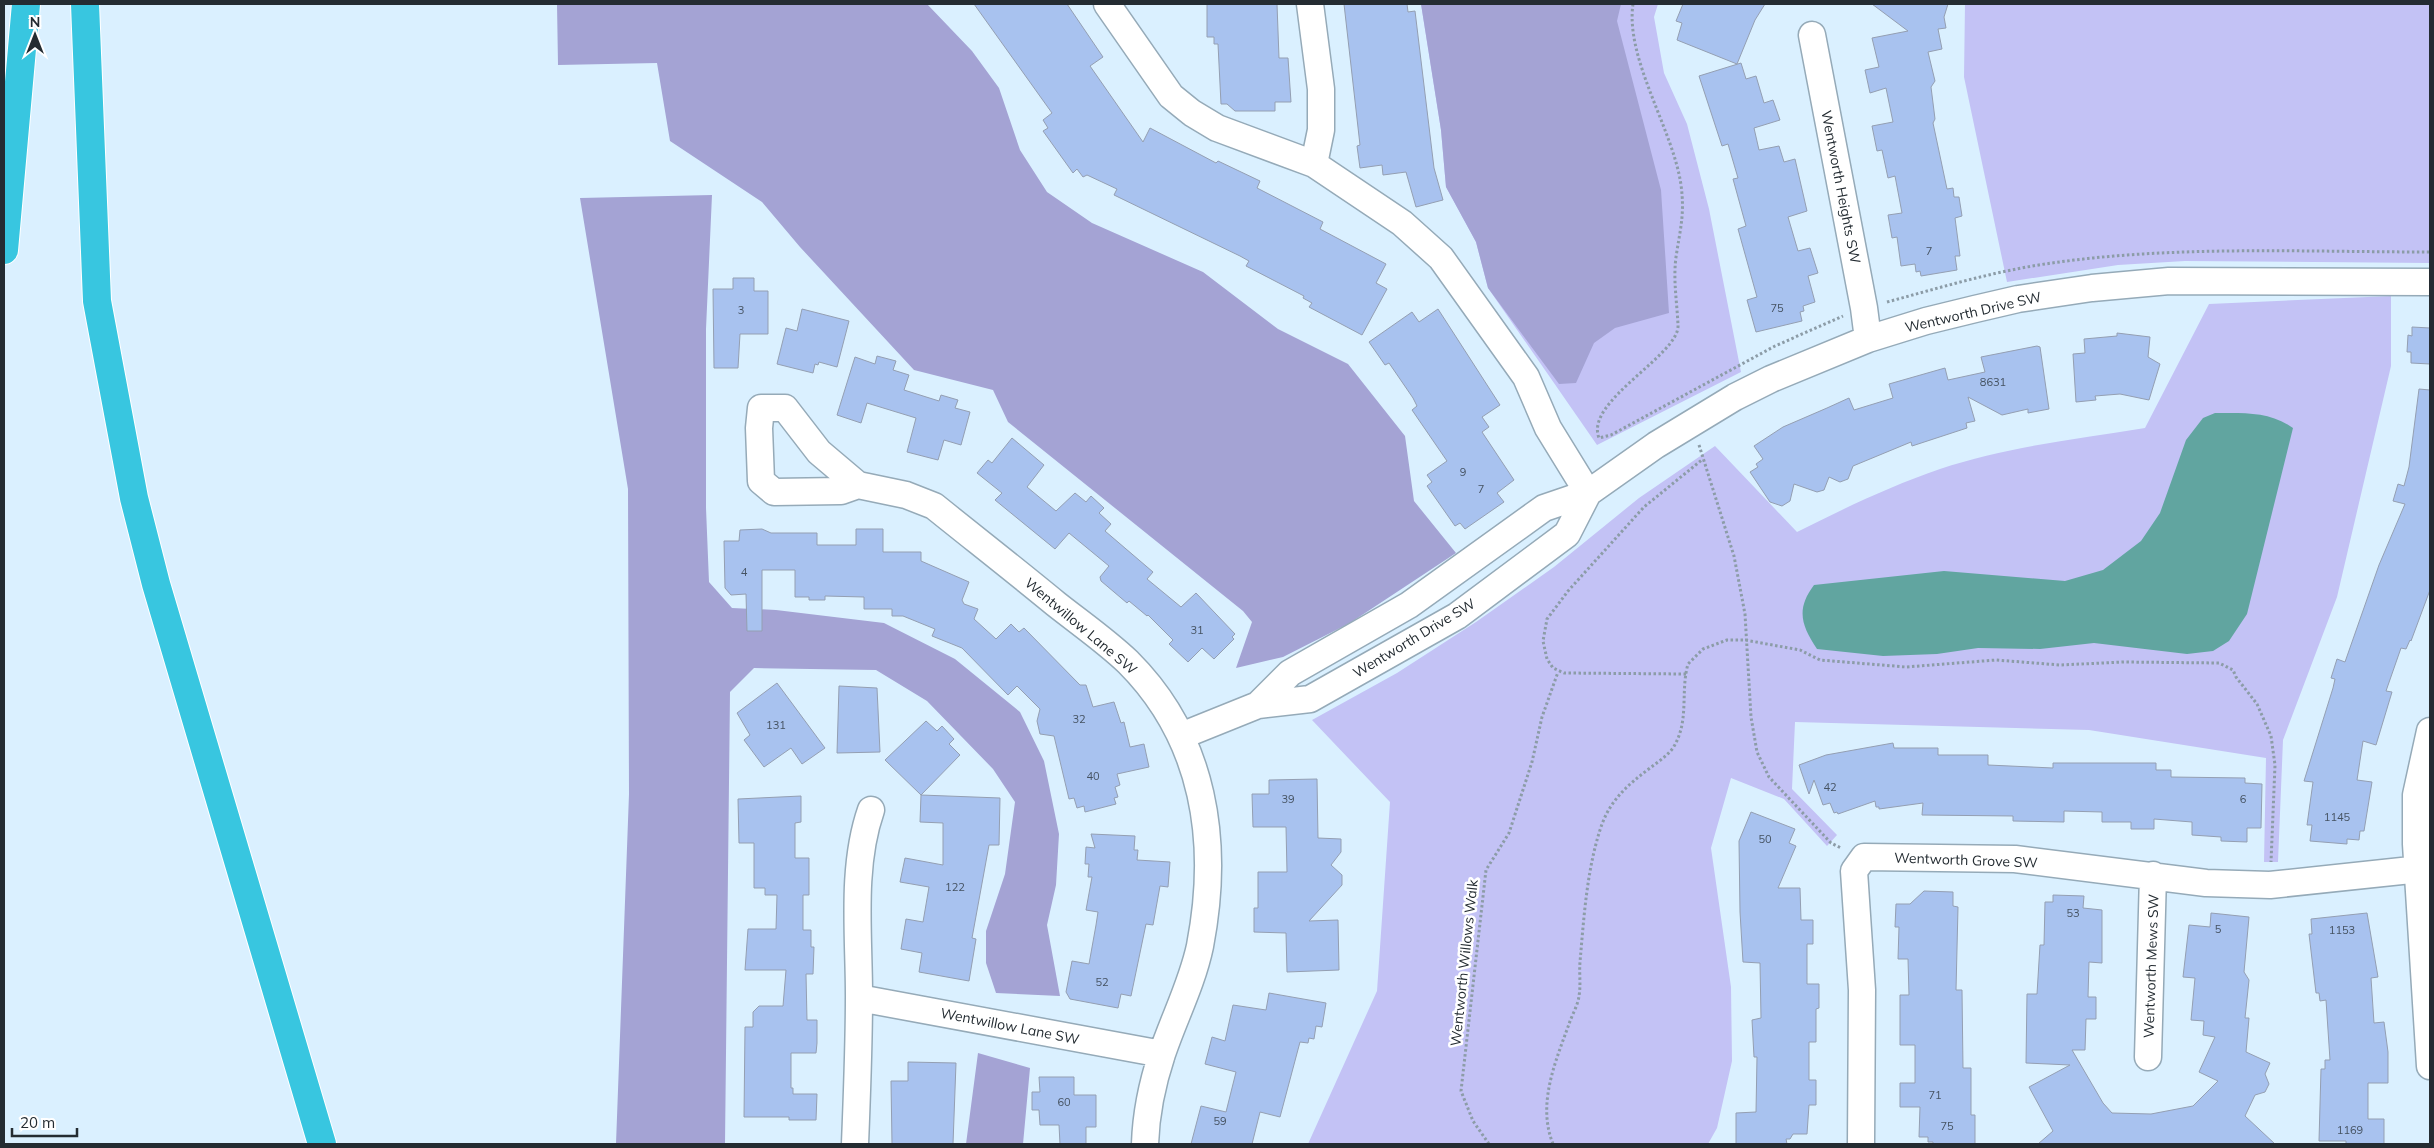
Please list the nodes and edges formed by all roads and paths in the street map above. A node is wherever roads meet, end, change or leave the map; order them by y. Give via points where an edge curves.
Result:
1 (26, 4) edge
2 (85, 4) edge
3 (1107, 4) edge
4 (1310, 4) edge
5 (1633, 4) edge
6 (1812, 35) dead end
7 (1314, 164) junction
8 (4, 250) edge
9 (2430, 282) edge
10 (1868, 339) junction
11 (1599, 438) dead end
12 (1699, 445) dead end
13 (1703, 459) junction
14 (858, 485) dead end
15 (1588, 493) junction
16 (1745, 640) junction
17 (1558, 672) junction
18 (1686, 674) junction
19 (1258, 705) junction
20 (2430, 731) edge
21 (1181, 736) junction
22 (871, 810) dead end
23 (1864, 857) junction
24 (2423, 869) edge
25 (2153, 875) junction
26 (2270, 885) junction
27 (859, 998) junction
28 (1162, 1054) junction
29 (2148, 1057) dead end
30 (2430, 1066) edge
31 (322, 1144) edge
32 (855, 1144) edge
33 (1145, 1144) edge
34 (1489, 1144) edge
35 (1553, 1144) edge
36 (1861, 1144) edge

1 - 8 highway
2 - 31 highway via 97,301 130,480 156,584
3 - 7 street via 1171,96 1192,113 1217,128
4 - 7 street via 1321,89 1321,130
5 - 11 path via 1633,32 1638,53 1676,162 1681,186 1682,234 1675,277 1678,330 1673,342 1628,383 1605,410
6 - 10 street, Wentworth Heights SW
7 - 15 street via 1402,223 1440,258 1526,376 1548,428
9 - 10 street, Wentworth Drive SW via 2168,281 2092,288 1975,308
10 - 15 street, Wentworth Drive SW via 1735,397 1656,445
12 - 13 path
13 - 16 path via 1734,556 1745,614
13 - 17 path via 1644,507 1547,619 1543,641 1547,659
14 - 21 street, Wentwillow Lane SW via 913,496 934,506 1127,662 1156,695
15 - 19 street, Wentworth Drive SW via 1544,508 1409,605 1290,673
15 - 19 street, Wentworth Drive SW via 1567,534 1457,616 1310,699
16 - 18 path via 1727,640 1703,649 1688,664
16 - 23 path via 1752,717 1761,763 1769,777 1831,843
16 - 26 path via 1800,650 1820,660 1906,667 1996,660 2060,665 2124,662 2219,663 2226,666 2233,670 2257,704 2272,736 2275,765
17 - 18 path
17 - 34 path, Wentworth Willows Walk via 1509,833 1486,870 1461,1091 1473,1121
18 - 35 path via 1685,716 1672,749 1612,802 1594,852 1579,996 1551,1078 1545,1112
19 - 21 street, Wentworth Drive SW
20 - 24 street via 2416,795
21 - 28 street, Wentwillow Lane SW via 1200,786 1205,815 1207,888 1200,947
22 - 27 street via 863,833
23 - 25 street, Wentworth Grove SW via 2015,859
23 - 36 street via 1854,871 1862,990
24 - 26 street, Wentworth Grove SW
24 - 30 street
25 - 26 street, Wentworth Grove SW via 2206,883
25 - 29 street, Wentworth Mews SW
27 - 28 street, Wentwillow Lane SW
27 - 32 street
28 - 33 street, Wentwillow Lane SW via 1149,1103

